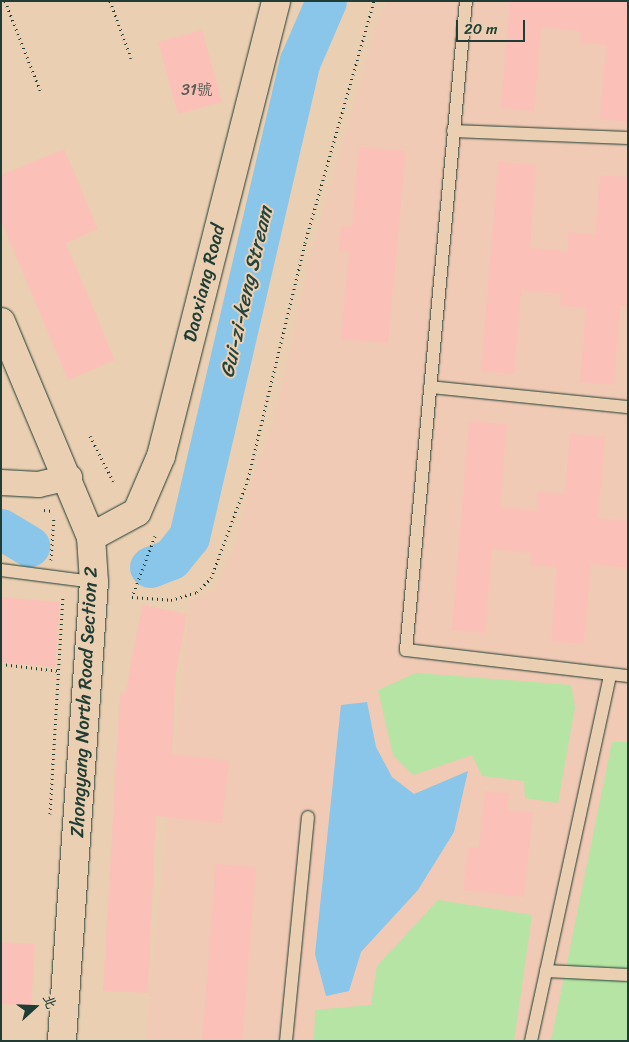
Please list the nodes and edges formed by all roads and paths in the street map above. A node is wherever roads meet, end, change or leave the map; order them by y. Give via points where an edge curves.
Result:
1 (5, 1) edge
2 (110, 1) edge
3 (276, 1) edge
4 (374, 1) edge
5 (466, 1) edge
6 (131, 58) dead end
7 (40, 90) dead end
8 (453, 131) junction
9 (628, 138) edge
10 (1, 322) edge
11 (430, 388) junction
12 (628, 407) edge
13 (90, 436) dead end
14 (68, 477) junction
15 (113, 481) dead end
16 (1, 482) edge
17 (44, 510) dead end
18 (155, 536) dead end
19 (91, 537) junction
20 (1, 570) edge
21 (49, 576) junction
22 (94, 582) junction
23 (1, 664) edge
24 (59, 671) junction
25 (610, 675) junction
26 (88, 676) junction
27 (628, 676) edge
28 (50, 817) dead end
29 (308, 817) dead end
30 (546, 971) junction
31 (628, 976) edge
32 (62, 1041) edge
33 (286, 1041) edge
34 (531, 1041) edge

1 - 7 path
2 - 6 path
3 - 19 street, Daoxiang Road via 161,456 137,512
4 - 18 path via 305,243 266,417 211,578 197,592 171,600 132,597
5 - 8 lane
8 - 9 lane
8 - 11 lane
10 - 14 street, Zhongyang North Road Section 2
11 - 12 lane
11 - 25 lane via 406,650
13 - 15 path
14 - 16 street via 38,484
14 - 19 street, Zhongyang North Road Section 2
17 - 21 path via 54,511
19 - 22 street, Zhongyang North Road Section 2
20 - 21 lane
21 - 22 lane
21 - 24 path via 63,594
22 - 26 street, Zhongyang North Road Section 2
23 - 24 path
24 - 26 path
24 - 28 path
25 - 27 lane
25 - 30 lane
26 - 32 street, Zhongyang North Road Section 2
29 - 33 lane
30 - 31 lane
30 - 34 lane

